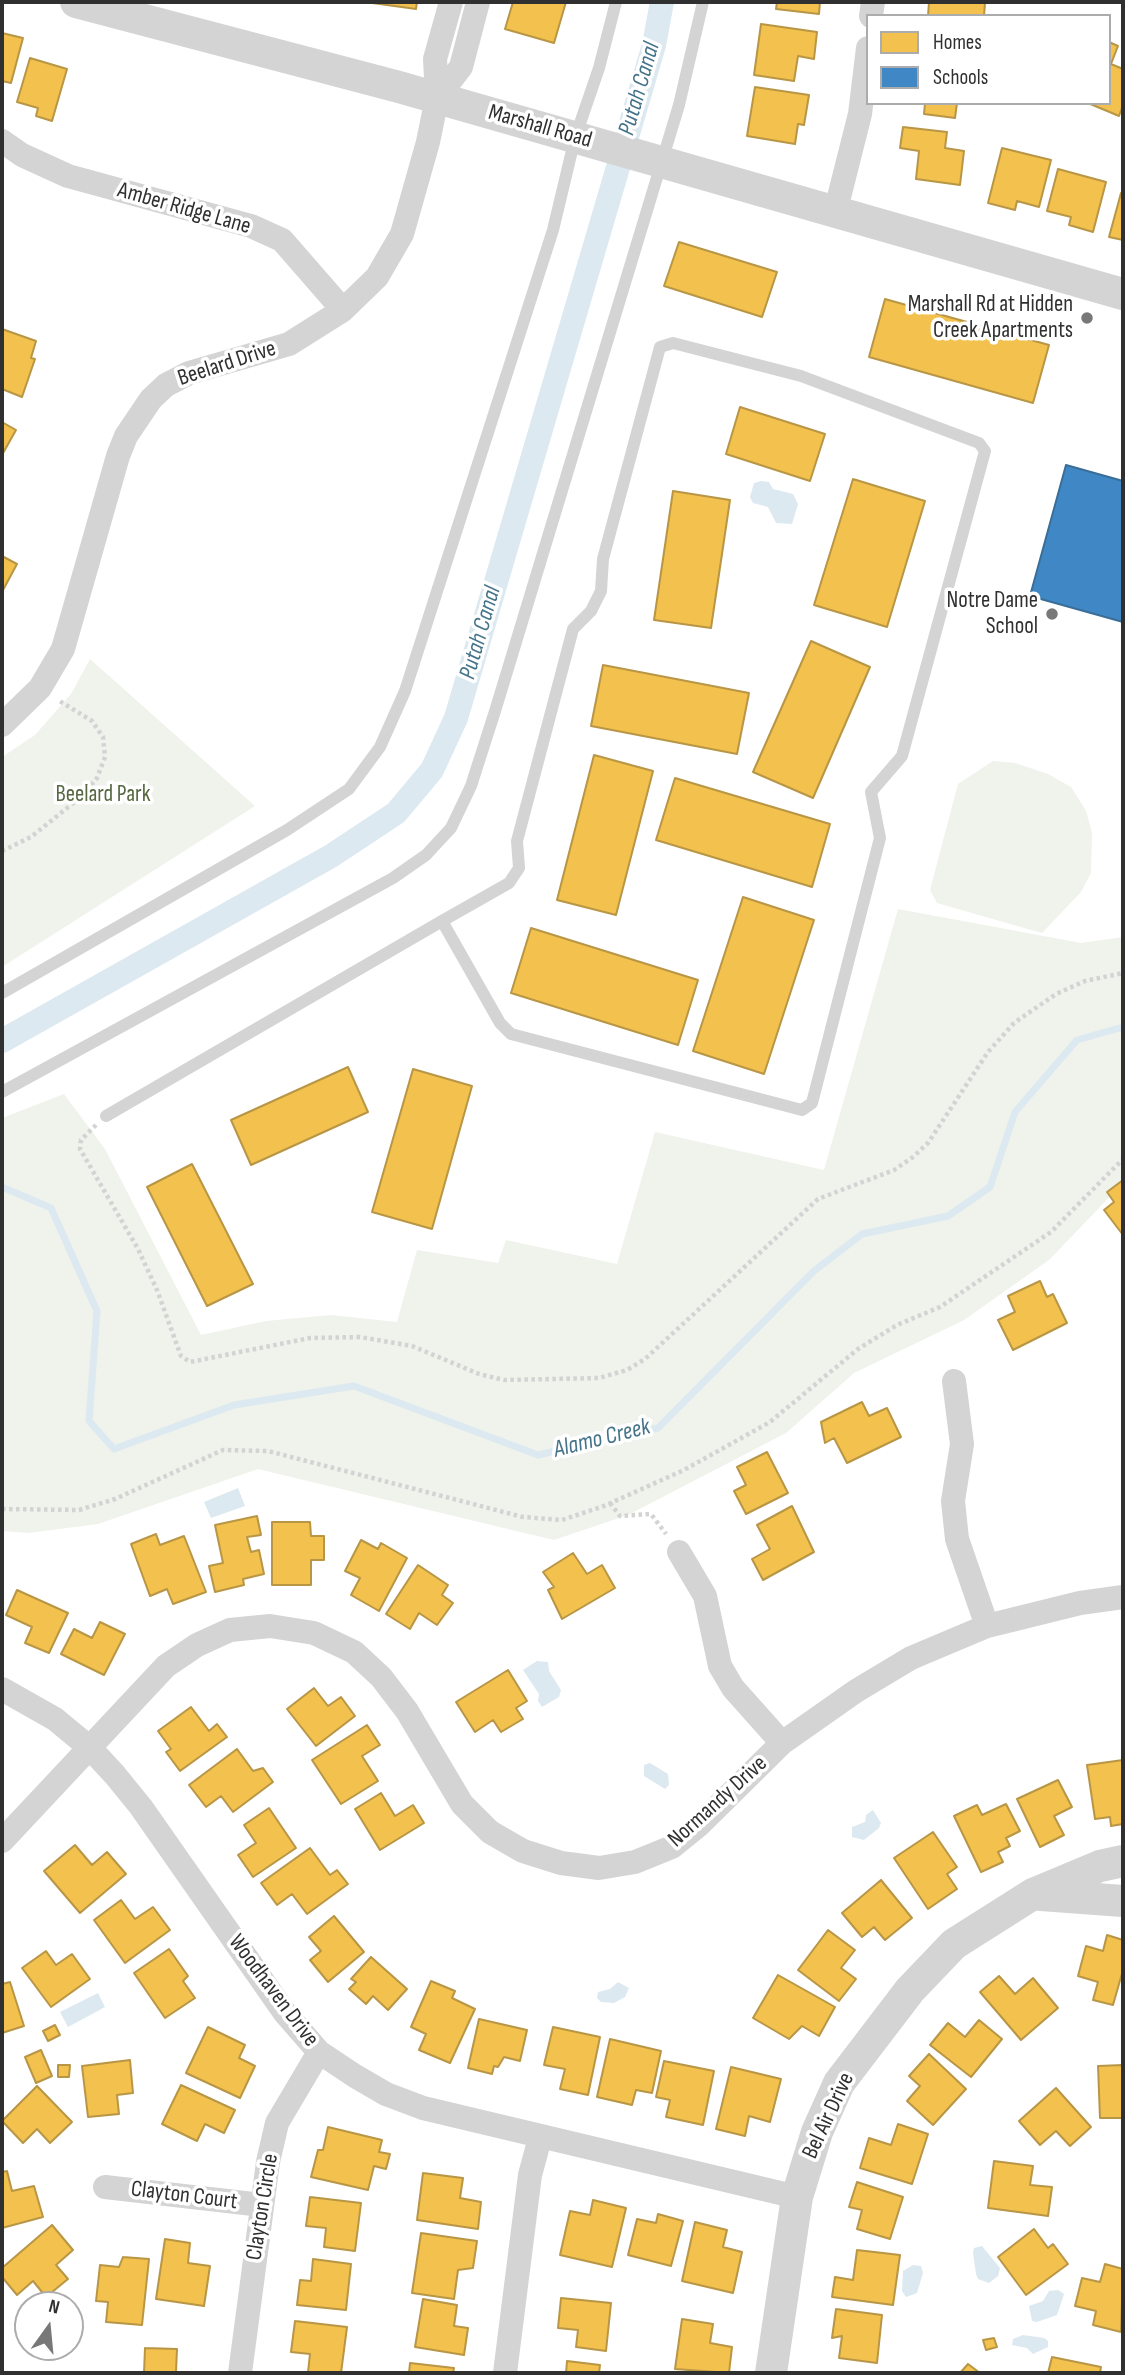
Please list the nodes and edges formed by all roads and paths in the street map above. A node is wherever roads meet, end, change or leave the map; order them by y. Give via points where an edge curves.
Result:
1 (76, 2) edge
2 (451, 2) edge
3 (478, 2) edge
4 (616, 2) edge
5 (703, 2) edge
6 (866, 64) edge
7 (437, 98) junction
8 (581, 139) junction
9 (2, 141) edge
10 (660, 162) junction
11 (835, 213) junction
12 (1123, 293) edge
13 (343, 310) junction
14 (40, 688) junction
15 (2, 725) edge
16 (2, 851) edge
17 (442, 920) junction
18 (1123, 973) edge
19 (2, 993) edge
20 (2, 1092) edge
21 (106, 1116) joint
22 (1123, 1159) edge
23 (954, 1381) dead end
24 (610, 1503) junction
25 (2, 1509) edge
26 (678, 1552) joint
27 (1123, 1597) edge
28 (987, 1626) junction
29 (2, 1689) edge
30 (782, 1743) junction
31 (90, 1748) junction
32 (2, 1841) edge
33 (1123, 1861) edge
34 (1033, 1894) junction
35 (1123, 1901) edge
36 (319, 2052) junction
37 (540, 2138) junction
38 (105, 2187) dead end
39 (797, 2197) junction
40 (262, 2205) junction
41 (240, 2373) edge
42 (505, 2373) edge
43 (771, 2373) edge

1 - 7 street, Marshall Road
2 - 7 street, Beelard Drive via 435,59
3 - 7 street, Beelard Drive via 461,67
4 - 8 lane
5 - 10 lane via 691,62
6 - 11 street via 860,114
7 - 8 street, Marshall Road
7 - 13 street, Beelard Drive via 402,234 377,277
8 - 10 street, Marshall Road
8 - 19 lane via 405,691 380,747 349,789 287,830
9 - 13 street, Amber Ridge Lane via 68,176 251,226 282,240
10 - 11 street, Marshall Road
10 - 20 lane via 471,786 452,828 426,855 393,878
11 - 12 street, Marshall Road
13 - 14 street, Beelard Drive via 289,344 189,373 151,399 118,456 63,649
14 - 15 street, Beelard Drive
14 - 16 path via 92,721 103,737 105,757 97,778 82,796 30,837
17 - 17 lane via 500,1023 511,1034 802,1110 812,1103 880,838 871,792 902,756 985,451 979,443 801,376 673,342 660,347 603,559 601,591 591,611 573,629 517,841 519,868 509,883
17 - 21 lane
18 - 21 path via 1085,981 1056,994 1014,1023 988,1052 928,1143 913,1157 894,1170 818,1199 645,1359 599,1378 505,1380 478,1374 412,1346 360,1338 310,1338 190,1362 181,1356 138,1249 80,1149 81,1140
22 - 24 path via 1051,1232 940,1307 897,1325 858,1349 770,1422 684,1470
23 - 28 street via 962,1427 953,1501 957,1539
24 - 25 path via 562,1520 523,1517 317,1461 268,1451 223,1450 115,1499 79,1510
24 - 26 path via 620,1516 651,1514
26 - 30 street via 705,1597 720,1666 733,1688
27 - 28 street, Normandy Drive
28 - 30 street, Normandy Drive via 911,1658
29 - 31 street, Woodhaven Drive via 55,1719
30 - 31 street, Normandy Drive via 672,1847 635,1862 599,1868 523,1852 490,1832 462,1804 381,1677 354,1652 314,1633 270,1626 230,1630 197,1645 166,1666
31 - 32 street, Normandy Drive
31 - 36 street, Woodhaven Drive via 141,1807 258,1976
33 - 34 street, Bel Air Drive
34 - 35 street
34 - 39 street, Bel Air Drive via 954,1944 874,2034 839,2083 817,2132
36 - 37 street, Woodhaven Drive via 386,2094
36 - 40 street, Clayton Circle via 278,2123
37 - 39 street, Woodhaven Drive
37 - 42 street via 530,2175
38 - 40 street, Clayton Court
39 - 43 street, Bel Air Drive
40 - 41 street, Clayton Circle

